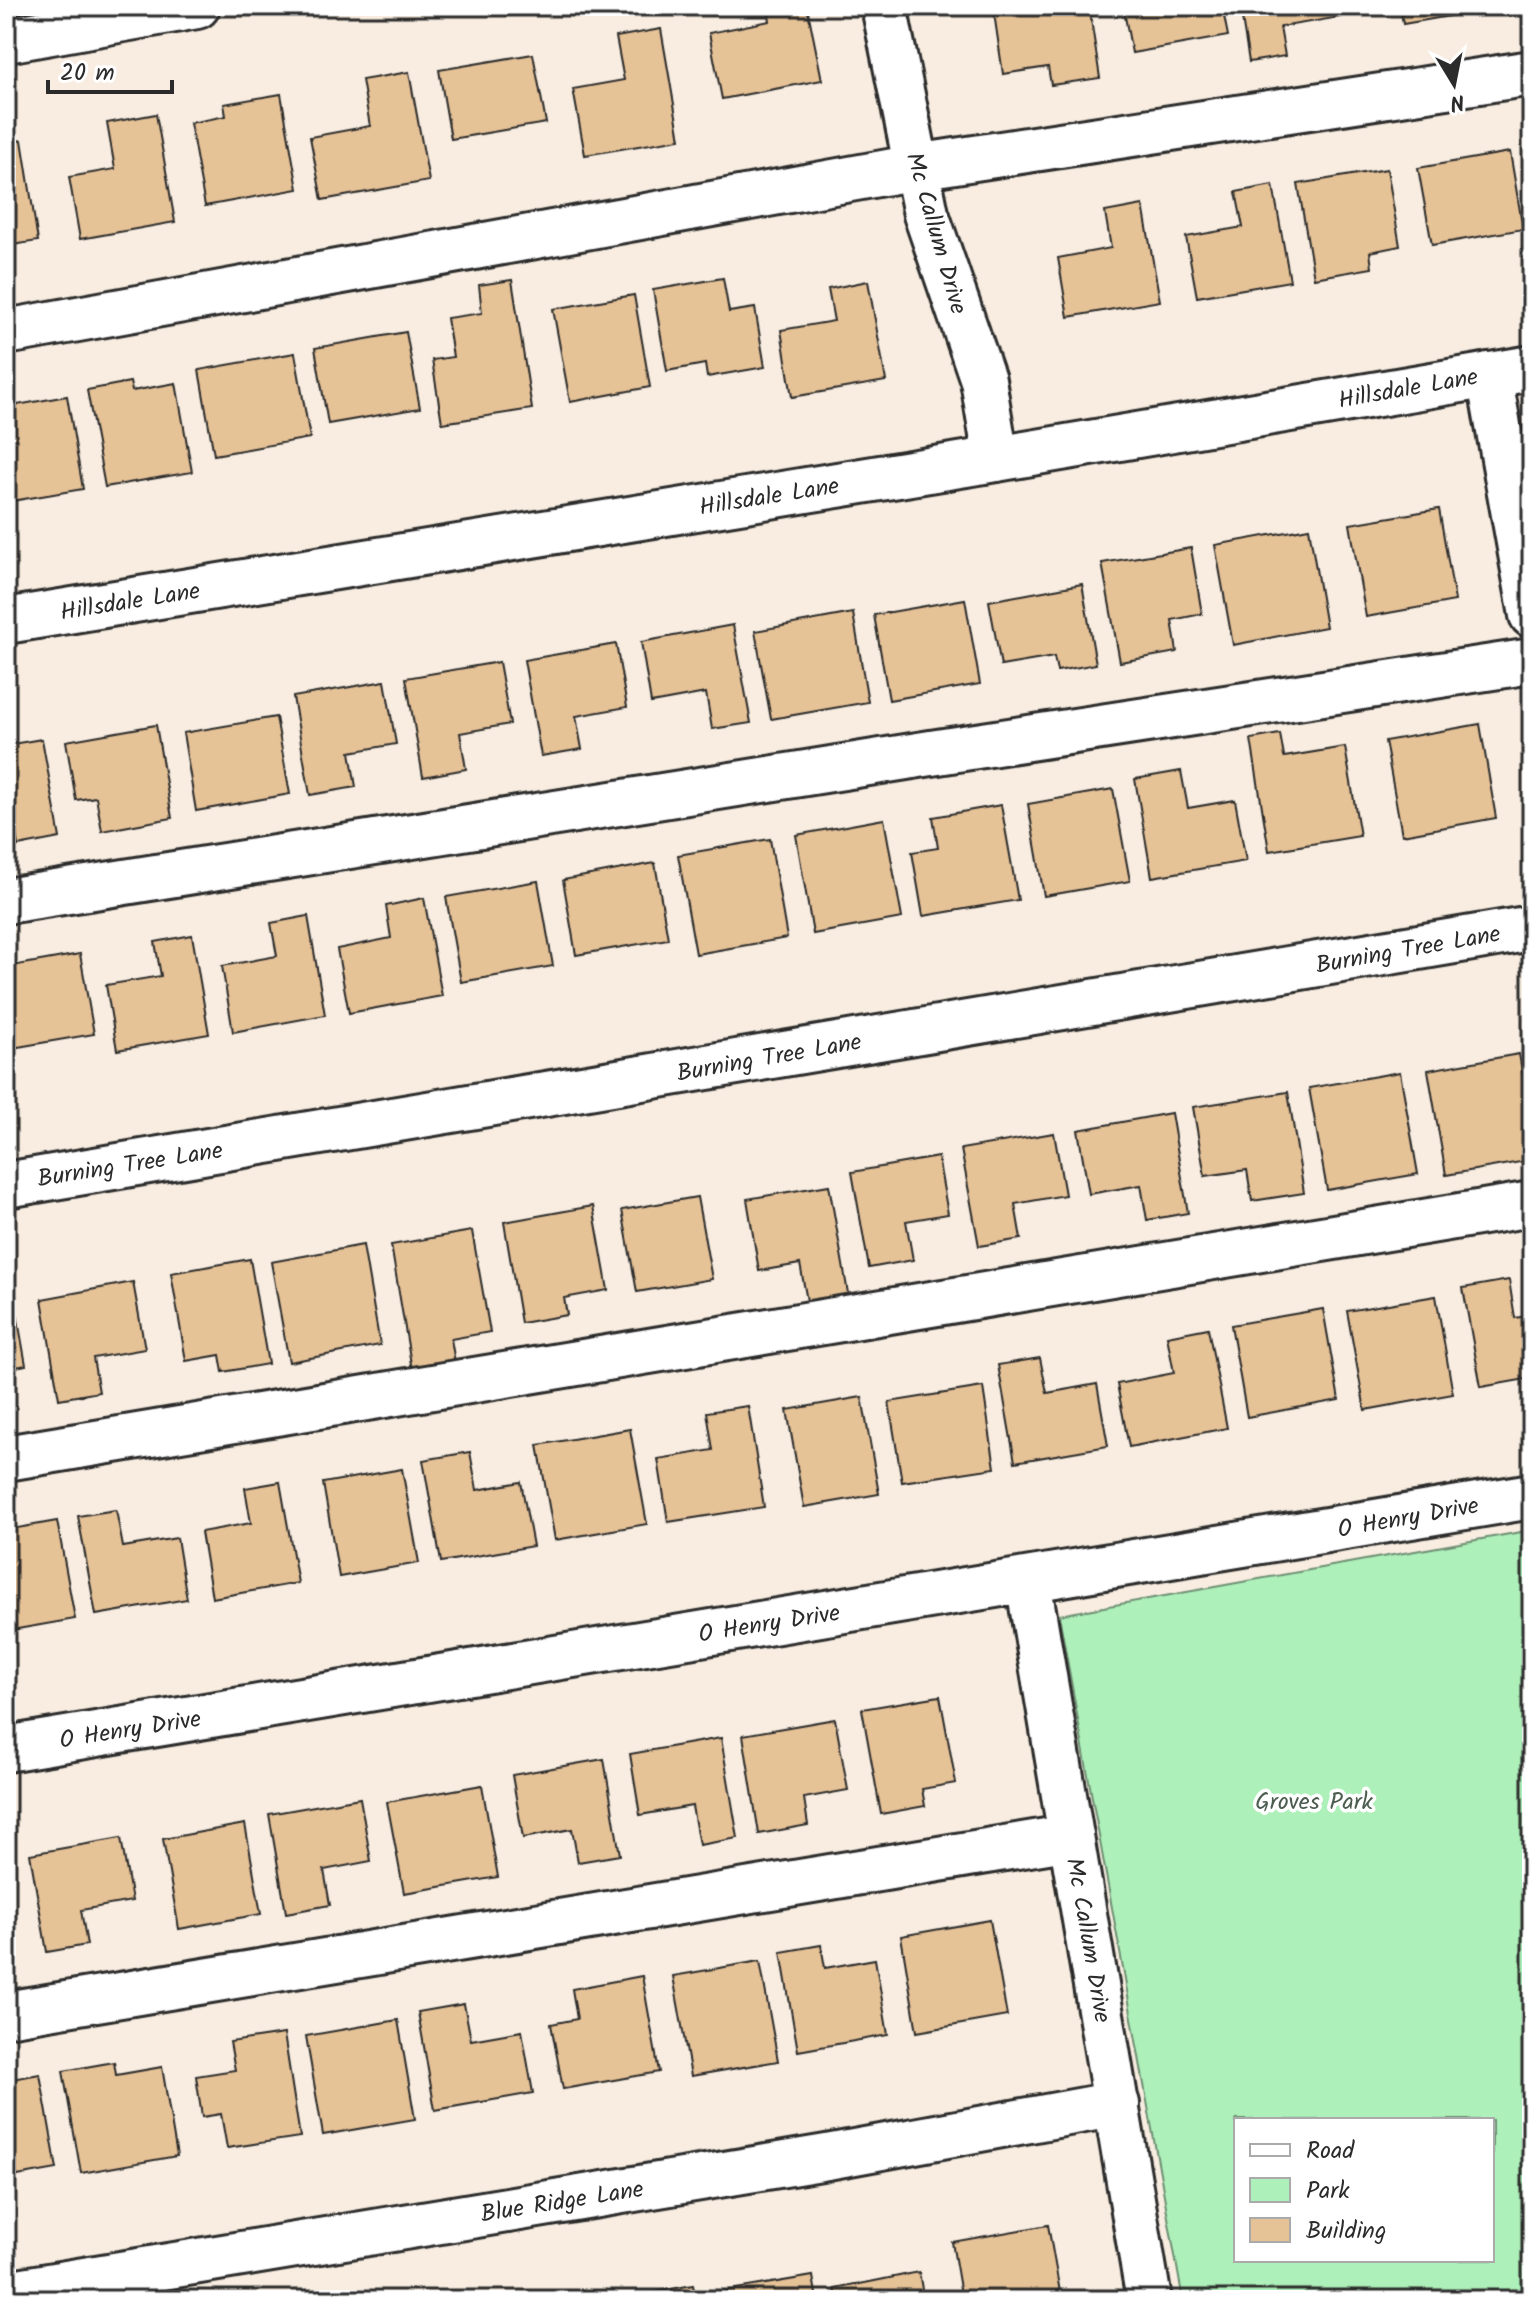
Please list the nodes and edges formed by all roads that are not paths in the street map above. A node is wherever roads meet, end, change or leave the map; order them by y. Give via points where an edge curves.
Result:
1 (197, 6) edge
2 (884, 6) edge
3 (21, 27) edge
4 (1532, 73) edge
5 (916, 167) junction
6 (6, 332) edge
7 (1532, 368) edge
8 (1489, 375) junction
9 (996, 459) junction
10 (1532, 615) edge
11 (6, 621) edge
12 (1532, 661) edge
13 (6, 901) edge
14 (1532, 928) edge
15 (6, 1185) edge
16 (1532, 1204) edge
17 (6, 1458) edge
18 (1532, 1496) edge
19 (1028, 1581) junction
20 (6, 1749) edge
21 (1071, 1837) junction
22 (6, 2014) edge
23 (1117, 2104) junction
24 (6, 2293) edge
25 (1149, 2300) edge

1 - 3 street
2 - 5 street, Mc Callum Drive
4 - 5 street
5 - 6 street
5 - 9 street, Mc Callum Drive via 926,214 983,380
7 - 8 street, Hillsdale Lane
8 - 9 street, Hillsdale Lane
8 - 10 street
9 - 11 street, Hillsdale Lane
12 - 13 street
14 - 15 street, Burning Tree Lane
16 - 17 street
18 - 19 street, O Henry Drive
19 - 20 street, O Henry Drive
19 - 21 street, Mc Callum Drive
21 - 22 street
21 - 23 street, Mc Callum Drive
23 - 24 street, Blue Ridge Lane
23 - 25 street, Mc Callum Drive

